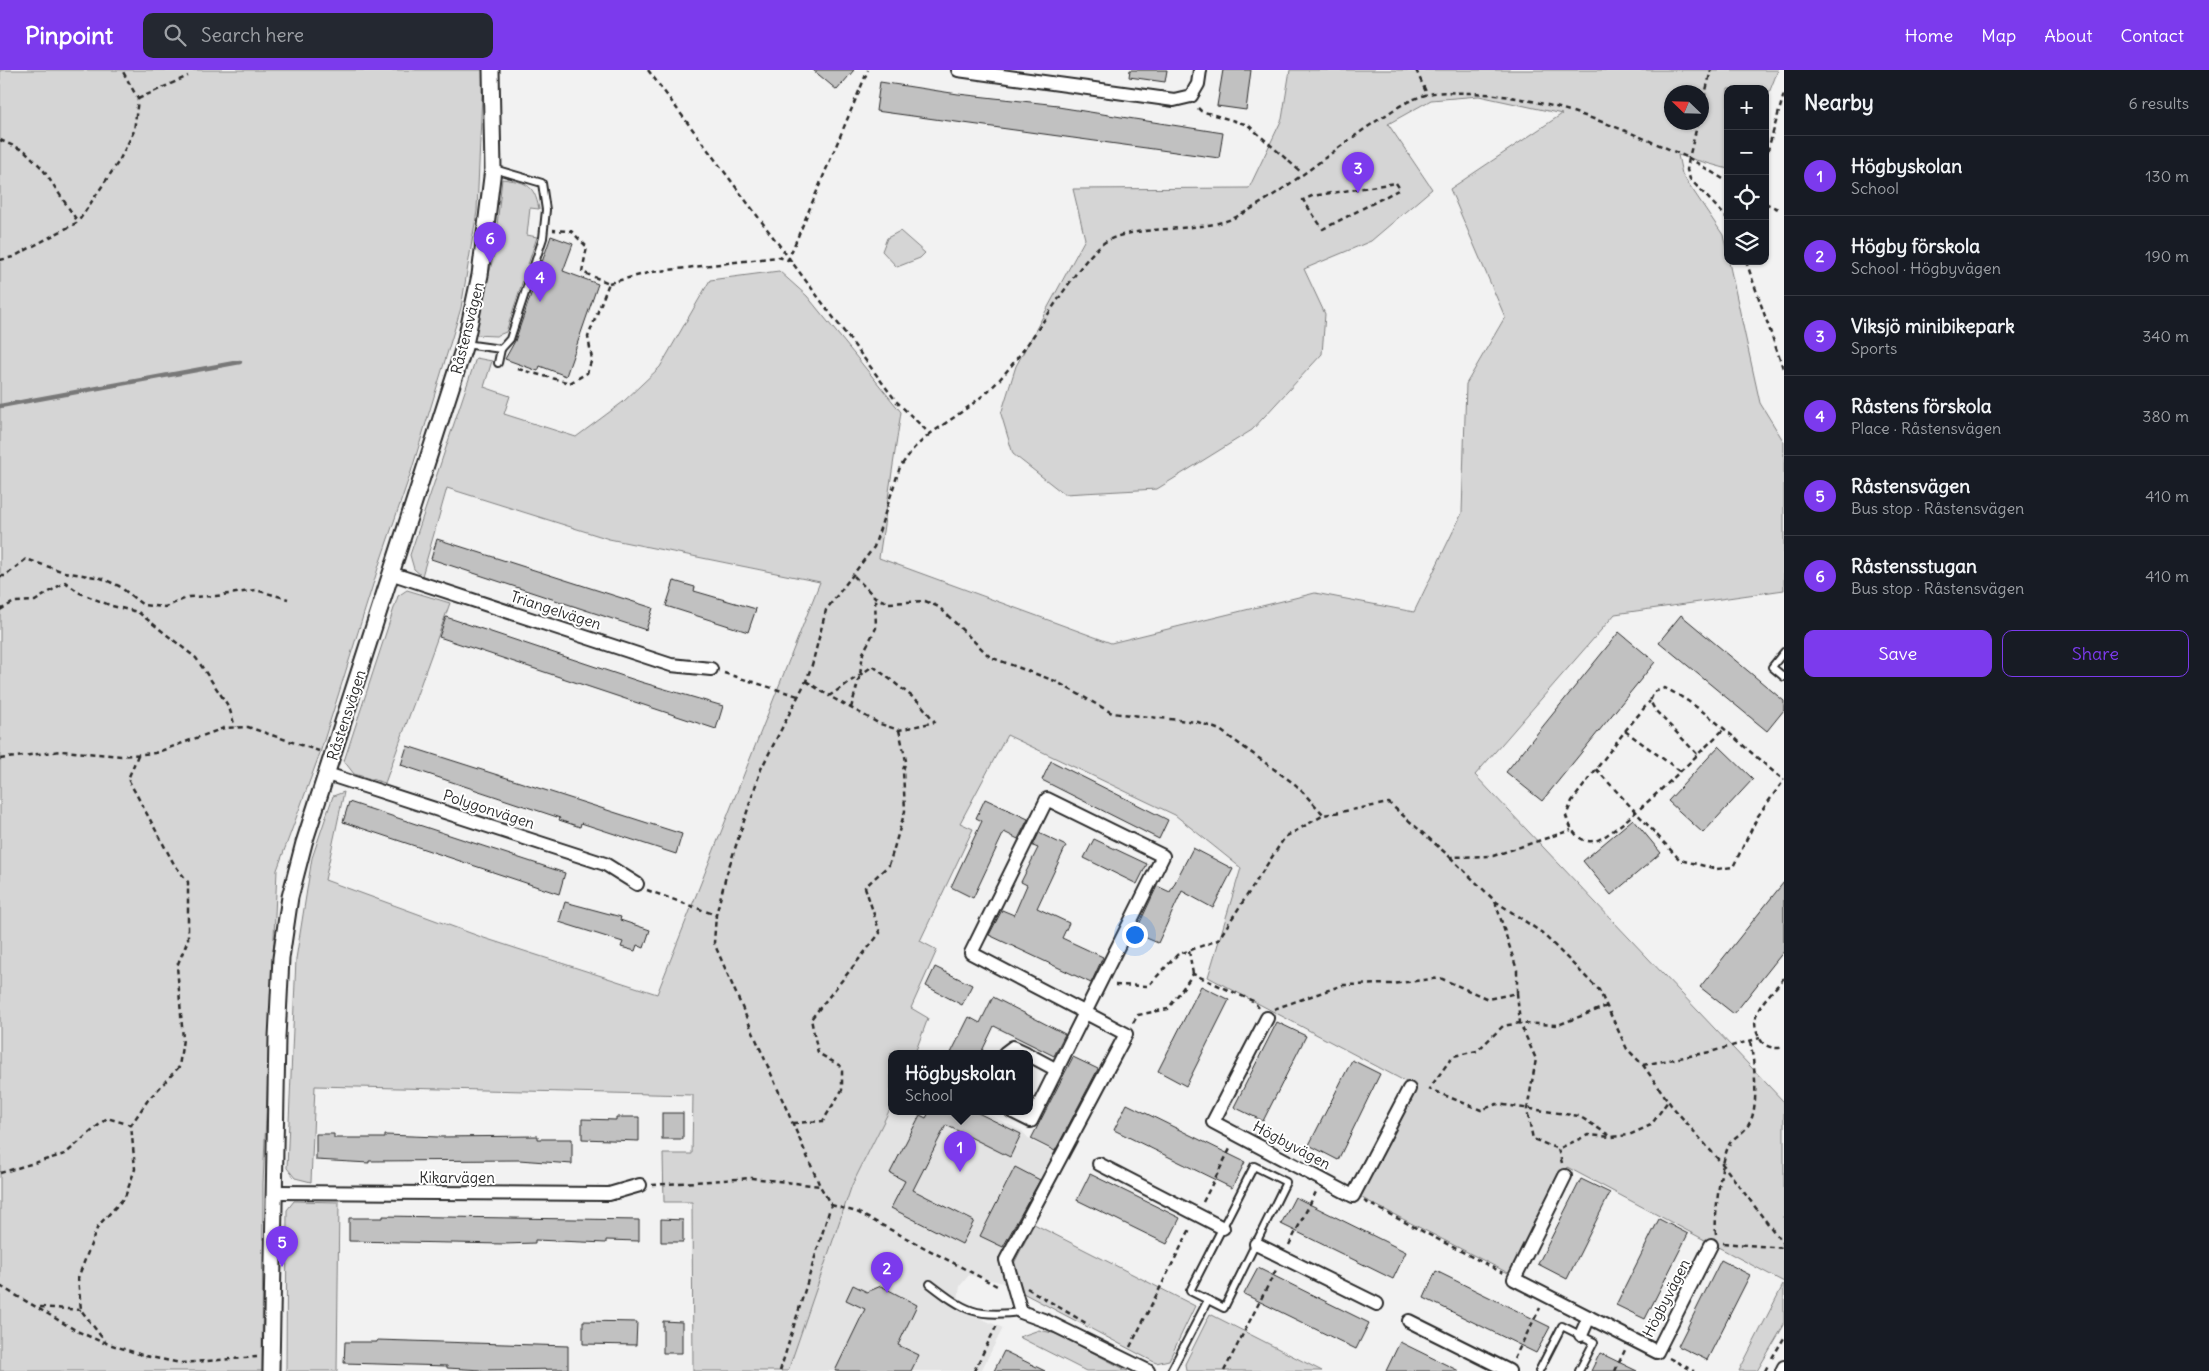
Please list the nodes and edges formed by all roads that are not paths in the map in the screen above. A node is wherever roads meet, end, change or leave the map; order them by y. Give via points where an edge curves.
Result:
1 (491, 70) edge
2 (958, 70) edge
3 (1200, 70) edge
4 (493, 169) junction
5 (465, 344) junction
6 (502, 349) junction
7 (498, 363) dead end
8 (392, 574) junction
9 (1784, 652) edge
10 (710, 669) road end
11 (1784, 677) edge
12 (327, 774) junction
13 (637, 884) road end
14 (1087, 1013) junction
15 (1267, 1018) road end
16 (1033, 1057) edge
17 (1057, 1070) junction
18 (1409, 1089) dead end
19 (1019, 1115) edge
20 (1099, 1164) dead end
21 (1565, 1176) road end
22 (640, 1185) road end
23 (273, 1192) junction
24 (1223, 1228) junction
25 (1256, 1244) junction
26 (1714, 1244) road end
27 (930, 1284) dead end
28 (1208, 1300) junction
29 (1377, 1304) dead end
30 (1021, 1312) junction
31 (1590, 1317) junction
32 (1409, 1321) dead end
33 (1581, 1335) junction
34 (1784, 1367) edge
35 (271, 1371) edge
36 (1148, 1371) edge
37 (1172, 1371) edge
38 (1508, 1371) edge
39 (1539, 1371) edge
40 (1579, 1371) edge
41 (1782, 1371) edge

1 - 4 street, Råstensvägen
2 - 3 street via 1174,100 1191,96 1198,84
4 - 5 street, Råstensvägen via 480,275
4 - 6 lane via 542,183 546,210 544,229 510,339
5 - 6 lane
5 - 8 street, Råstensvägen
6 - 7 lane
8 - 10 street, Triangelvägen via 671,665
8 - 12 street, Råstensvägen
9 - 11 lane via 1772,667
12 - 13 street, Polygonvägen via 605,864
12 - 23 street, Råstensvägen via 299,861 281,958
14 - 14 street via 971,953 1047,799 1163,856
14 - 17 street
14 - 30 street via 1126,1034 1006,1260
15 - 18 street, Högbyvägen via 1212,1122 1353,1196
16 - 17 street
17 - 19 street via 1031,1121
20 - 24 street
21 - 31 street, Högbyvägen via 1514,1279
22 - 23 street, Kikarvägen via 610,1194
23 - 35 street, Råstensvägen
24 - 25 lane via 1254,1166 1286,1182
24 - 28 lane via 1190,1291
25 - 28 lane via 1224,1308
25 - 29 street
26 - 31 street, Högbyvägen via 1658,1352
27 - 30 lane via 974,1313
28 - 37 lane
30 - 36 street
31 - 33 street
32 - 38 street
33 - 39 lane via 1562,1326
33 - 40 lane via 1594,1342
34 - 41 street

